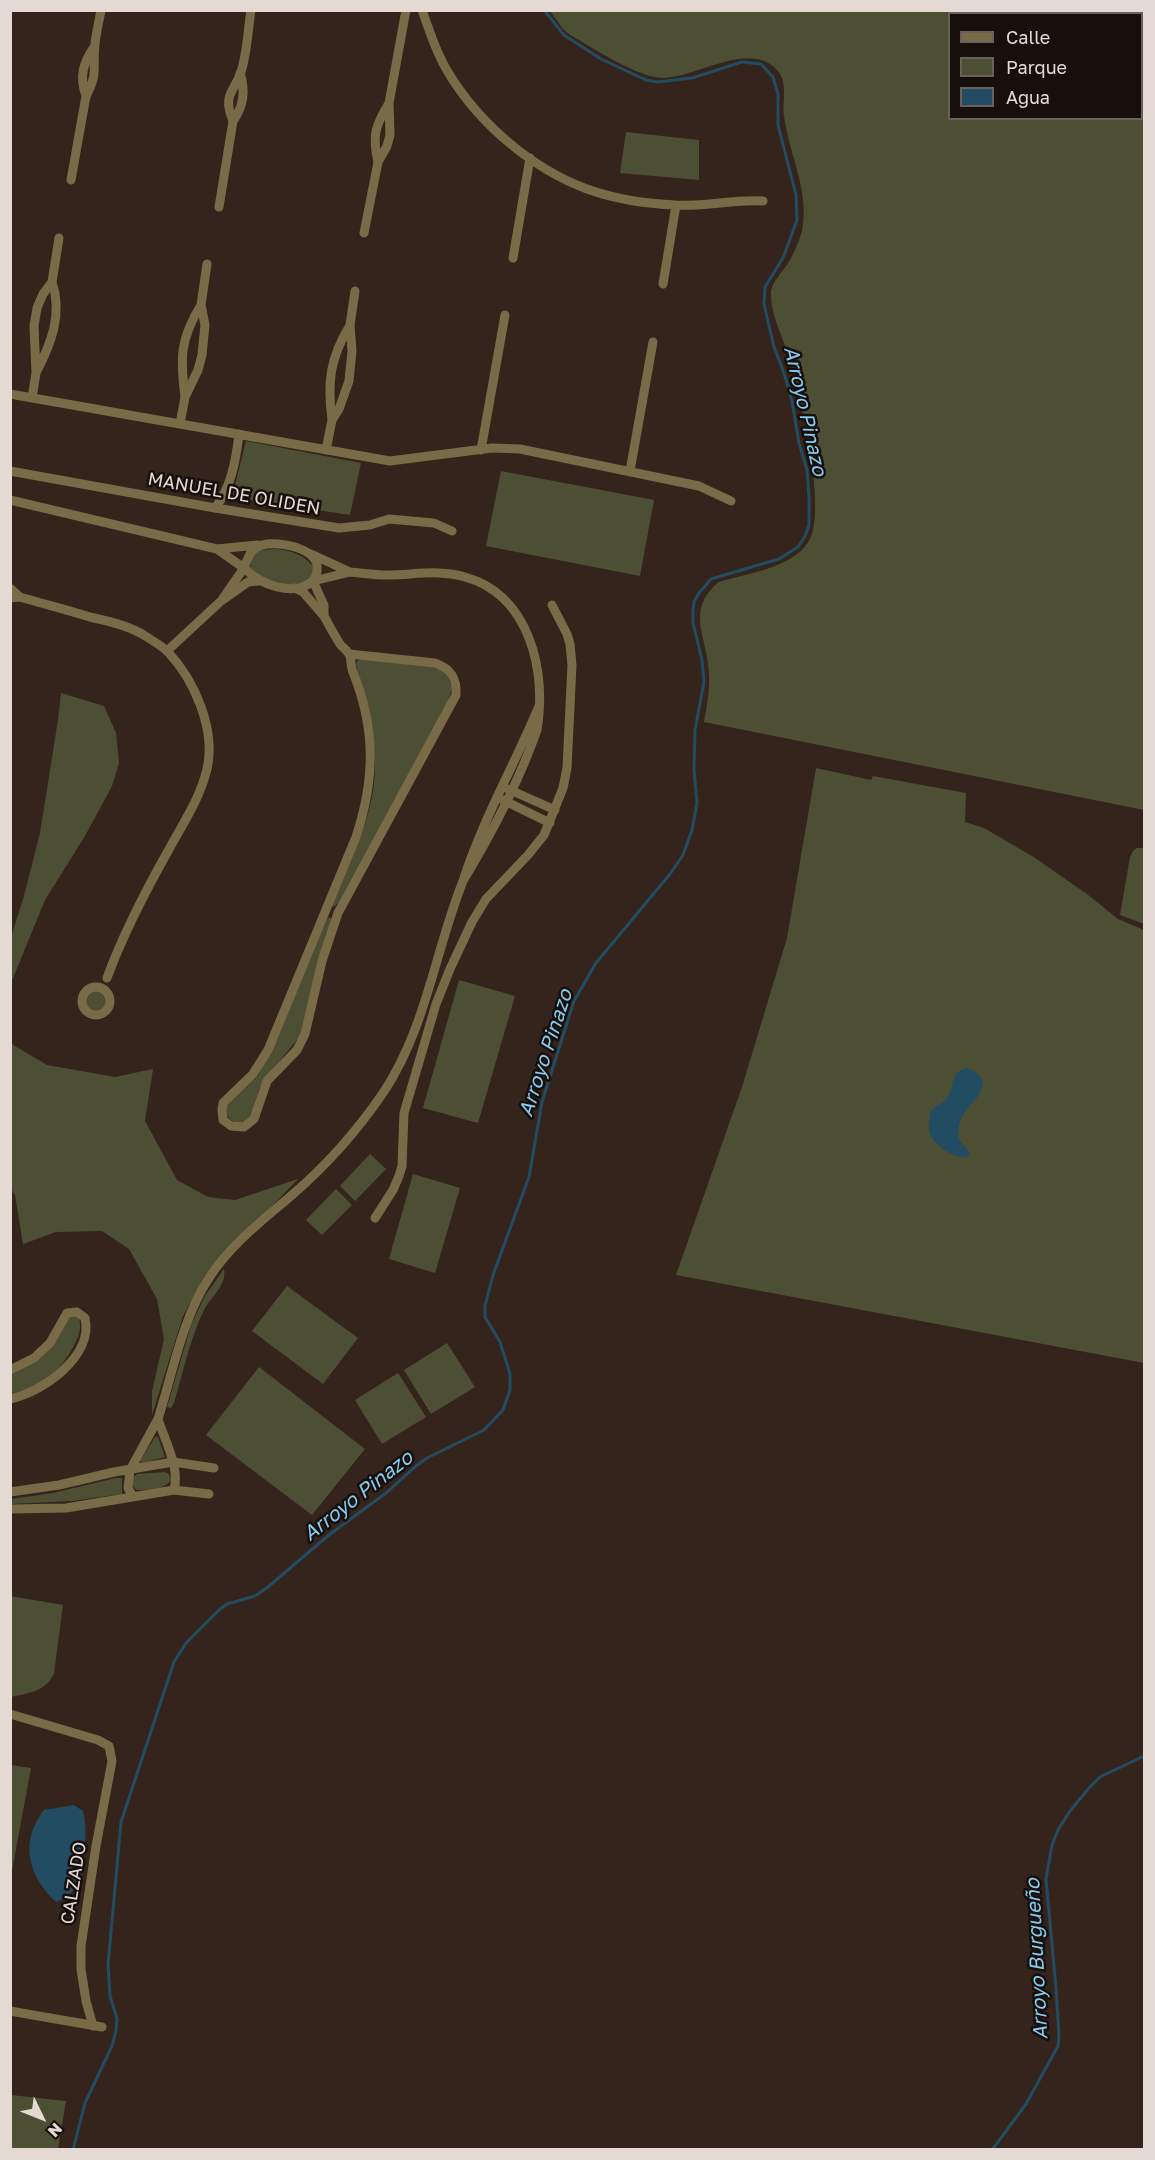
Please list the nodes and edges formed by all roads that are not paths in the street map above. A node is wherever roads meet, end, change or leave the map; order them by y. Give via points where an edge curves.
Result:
1 (101, 10) edge
2 (251, 10) edge
3 (406, 10) edge
4 (422, 10) edge
5 (240, 73) junction
6 (389, 103) junction
7 (233, 121) junction
8 (530, 158) junction
9 (378, 162) junction
10 (71, 180) dead end
11 (763, 201) dead end
12 (676, 205) junction
13 (219, 207) dead end
14 (364, 233) dead end
15 (58, 238) dead end
16 (513, 258) dead end
17 (207, 264) dead end
18 (52, 282) junction
19 (663, 284) dead end
20 (355, 291) dead end
21 (201, 305) junction
22 (505, 315) dead end
23 (350, 325) junction
24 (653, 342) dead end
25 (36, 373) junction
26 (10, 394) edge
27 (185, 397) junction
28 (32, 398) junction
29 (332, 420) junction
30 (180, 424) junction
31 (238, 434) junction
32 (326, 450) junction
33 (482, 450) junction
34 (10, 471) edge
35 (630, 471) junction
36 (10, 500) edge
37 (730, 501) dead end
38 (215, 508) junction
39 (452, 531) dead end
40 (260, 545) junction
41 (217, 549) junction
42 (310, 554) junction
43 (244, 568) junction
44 (350, 572) junction
45 (259, 581) junction
46 (314, 581) junction
47 (10, 588) edge
48 (294, 588) junction
49 (15, 598) edge
50 (221, 601) junction
51 (552, 605) dead end
52 (324, 616) junction
53 (167, 651) junction
54 (349, 654) junction
55 (508, 789) junction
56 (502, 800) junction
57 (555, 810) junction
58 (550, 823) junction
59 (326, 907) junction
60 (338, 913) junction
61 (107, 978) junction
62 (95, 988) junction
63 (108, 994) junction
64 (375, 1218) dead end
65 (10, 1371) edge
66 (10, 1399) edge
67 (158, 1419) junction
68 (173, 1462) junction
69 (214, 1468) dead end
70 (130, 1470) junction
71 (174, 1490) junction
72 (10, 1492) edge
73 (209, 1494) dead end
74 (134, 1497) junction
75 (10, 1509) edge
76 (10, 1714) edge
77 (10, 2011) edge

1 - 10 street via 94,47 83,68 86,96
2 - 5 street
3 - 6 street
4 - 8 street via 451,78 491,126
5 - 7 street via 229,99
5 - 7 street via 243,103
6 - 9 street via 390,135
6 - 9 street via 375,130
7 - 13 street
8 - 12 street via 588,189 629,200
8 - 16 street
9 - 14 street
11 - 12 street
12 - 19 street
15 - 18 street
17 - 21 street
18 - 25 street via 40,301 34,326
18 - 25 street via 57,296 55,321
20 - 23 street
21 - 27 street via 205,325 202,355
21 - 27 street via 182,346
22 - 33 street
23 - 29 street via 349,381
23 - 29 street via 330,373
24 - 35 street
25 - 28 street
26 - 28 street
27 - 30 street
28 - 30 street
29 - 32 street
30 - 31 street
31 - 32 street
31 - 38 street via 229,482
32 - 33 street via 390,460
33 - 35 street via 520,449
34 - 38 street, MANUEL DE OLIDEN
35 - 37 street via 699,486
36 - 41 street
38 - 39 street, MANUEL DE OLIDEN via 339,528 389,519 434,524
40 - 41 street
40 - 42 street via 281,544
40 - 43 street via 249,554
41 - 43 street
42 - 44 street
42 - 46 street via 318,567
43 - 45 street
43 - 50 street
44 - 46 street
44 - 55 street via 453,574 494,592 513,609 531,641 537,665 539,706 537,730
45 - 48 street
45 - 50 street via 248,582
46 - 48 street
46 - 52 street via 324,605
47 - 49 street
48 - 52 street via 303,592
49 - 53 street via 129,628
50 - 53 street
51 - 57 street via 567,634 572,665 567,768
52 - 54 street
53 - 61 street via 198,701 206,727 207,766 196,800 141,901
54 - 59 street via 368,721 369,786 356,837
54 - 60 street via 435,663 451,673 456,686 452,705
55 - 56 street
55 - 57 street
56 - 58 street
56 - 67 street via 471,855 417,1023 394,1074 338,1150 240,1240 210,1277 194,1304
57 - 58 street
58 - 64 street via 537,844 486,899 450,969 404,1113 399,1176
59 - 60 street
59 - 60 street via 264,1058 223,1103 223,1120 231,1126 244,1127 254,1119 267,1081 301,1042
61 - 62 street
61 - 63 street
62 - 63 street
62 - 63 street via 86,992 82,1000 92,1014 102,1014 108,1008
65 - 66 street via 34,1358 50,1343 67,1313 77,1312 85,1318 83,1340 63,1371 39,1389
67 - 68 street
67 - 70 street
68 - 69 street
68 - 70 street
68 - 71 street
70 - 72 street
70 - 74 street via 128,1488
71 - 73 street
71 - 74 street
74 - 75 street via 66,1508
76 - 77 street, CALZADO via 98,1740 109,1746 111,1761 81,1946 86,2001 98,2026

